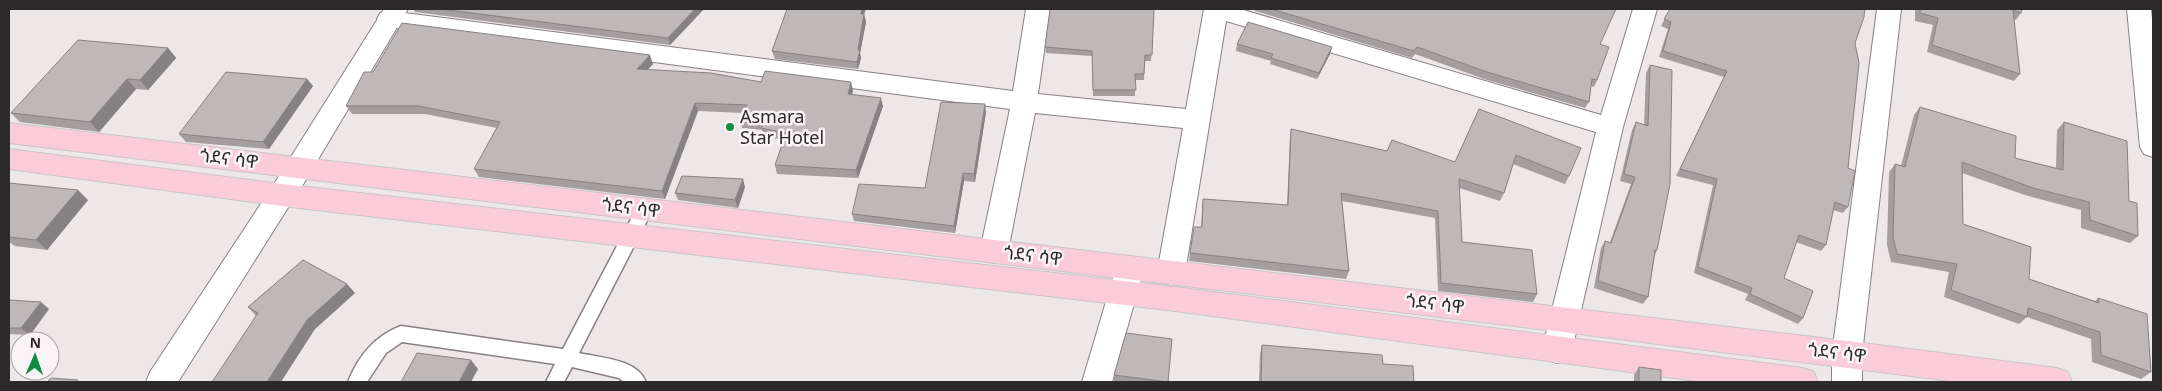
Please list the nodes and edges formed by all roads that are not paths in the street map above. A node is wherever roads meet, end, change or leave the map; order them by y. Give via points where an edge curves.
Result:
1 (1038, 9) edge
2 (1216, 9) edge
3 (1645, 9) edge
4 (1889, 9) edge
5 (2139, 9) edge
6 (392, 14) edge
7 (1024, 102) junction
8 (1198, 120) junction
9 (1610, 127) junction
10 (9, 133) edge
11 (2153, 147) edge
12 (9, 159) edge
13 (298, 167) junction
14 (282, 195) junction
15 (644, 210) junction
16 (632, 237) junction
17 (994, 251) junction
18 (1171, 272) junction
19 (1127, 280) junction
20 (1563, 319) junction
21 (1557, 350) junction
22 (1847, 354) junction
23 (568, 358) junction
24 (161, 382) edge
25 (357, 382) edge
26 (555, 382) edge
27 (637, 382) edge
28 (1097, 382) edge
29 (1802, 382) edge
30 (1847, 382) edge
31 (2057, 382) edge

1 - 7 street
2 - 8 street
2 - 9 street
3 - 9 street
4 - 22 street
5 - 11 street
6 - 7 street
6 - 13 street
7 - 8 street
7 - 17 street
8 - 18 street
9 - 20 street
10 - 13 main road, ጎደና ሳዋ
12 - 14 main road, ጎደና ሳዋ
13 - 14 street
13 - 15 main road, ጎደና ሳዋ
14 - 16 main road, ጎደና ሳዋ
14 - 24 street
15 - 16 lane
15 - 17 main road, ጎደና ሳዋ
16 - 19 main road, ጎደና ሳዋ
16 - 23 lane
17 - 19 main road, ጎደና ሳዋ
18 - 19 main road, ጎደና ሳዋ
18 - 20 main road, ጎደና ሳዋ
19 - 21 main road, ጎደና ሳዋ
19 - 28 street
20 - 21 street
20 - 22 main road, ጎደና ሳዋ
21 - 29 main road, ጎደና ሳዋ
22 - 30 street
22 - 31 main road, ጎደና ሳዋ
23 - 25 lane via 402,334 384,341
23 - 26 lane
23 - 27 lane via 624,371

